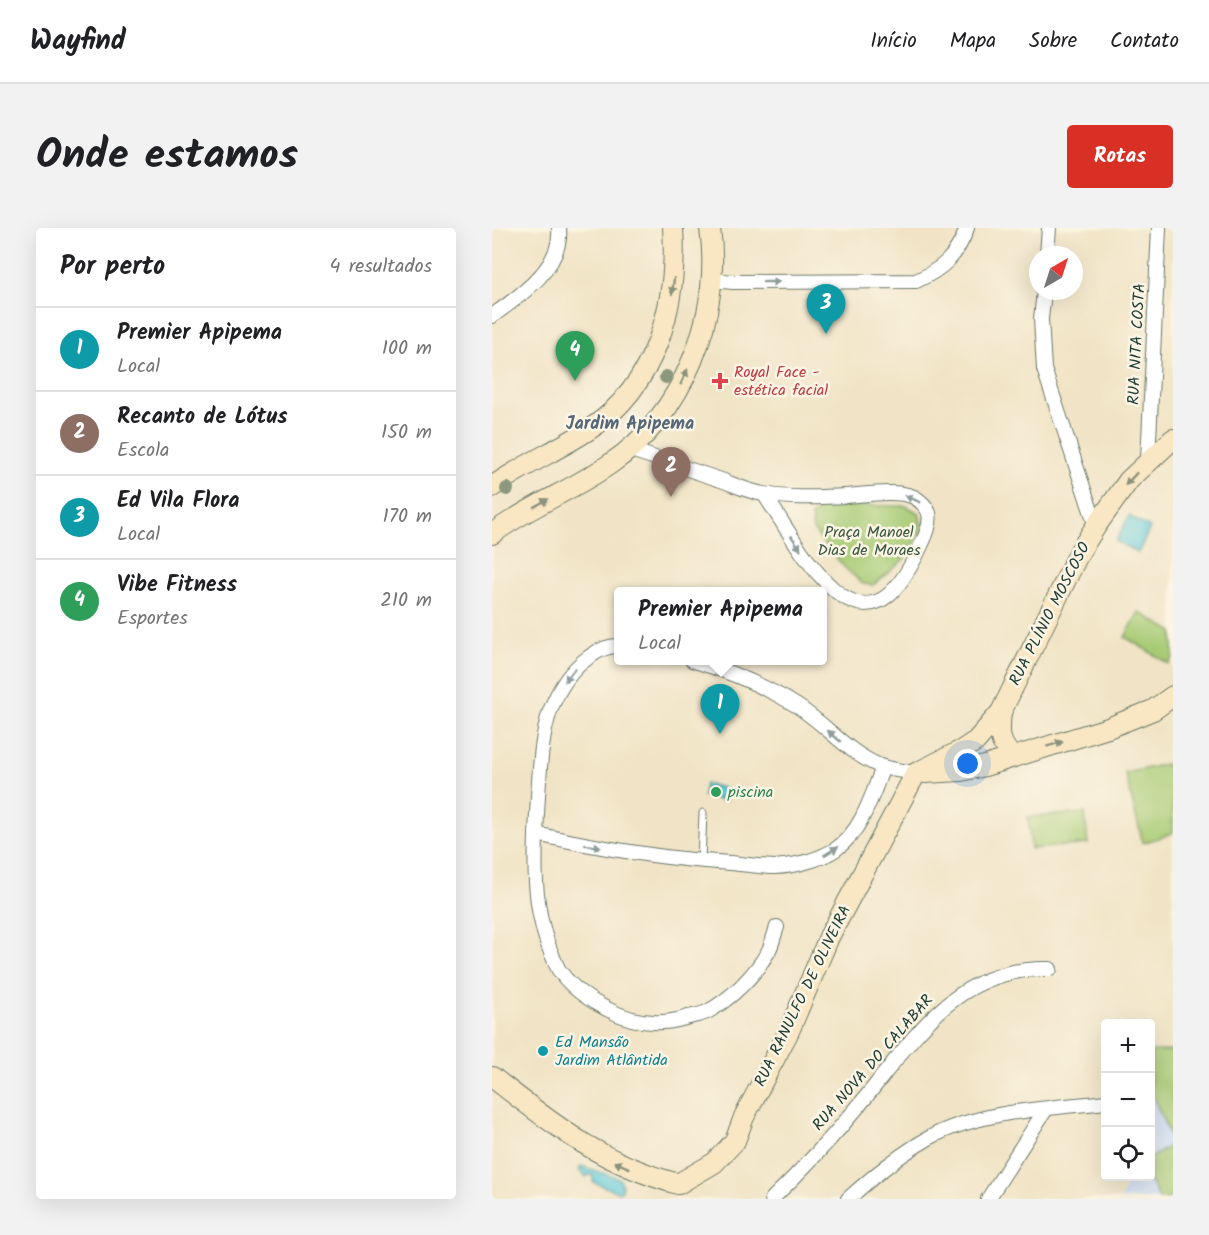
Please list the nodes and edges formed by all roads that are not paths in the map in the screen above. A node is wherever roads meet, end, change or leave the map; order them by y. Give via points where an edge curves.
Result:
1 (559, 228) edge
2 (673, 228) edge
3 (710, 228) edge
4 (967, 228) edge
5 (1049, 228) edge
6 (1159, 228) edge
7 (1048, 246) edge
8 (712, 280) junction
9 (1043, 300) edge
10 (492, 316) edge
11 (1173, 439) edge
12 (631, 450) junction
13 (1148, 461) junction
14 (492, 488) edge
15 (764, 494) junction
16 (1096, 526) junction
17 (492, 534) edge
18 (614, 646) edge
19 (705, 665) edge
20 (1173, 696) edge
21 (1001, 712) junction
22 (1012, 757) junction
23 (883, 767) junction
24 (916, 773) junction
25 (703, 813) dead end
26 (536, 834) junction
27 (701, 861) junction
28 (777, 927) dead end
29 (1050, 969) dead end
30 (492, 1077) edge
31 (1101, 1103) edge
32 (1046, 1109) junction
33 (681, 1191) edge
34 (772, 1199) edge
35 (848, 1199) edge
36 (988, 1199) edge

1 - 10 street via 556,249 536,281
2 -> 14 street via 674,279 664,329 636,384 592,427
3 - 8 street
8 -> 4 street via 916,280 937,272 952,256
5 - 7 street
6 - 13 street, RUA NITA COSTA
12 -> 8 street via 675,397 708,313
9 - 16 street via 1044,369
11 - 13 street, RUA PLÍNIO MOSCOSO
12 - 15 street
17 -> 12 street
13 -> 16 street, RUA PLÍNIO MOSCOSO
15 -> 15 street via 814,569 843,596 861,603 877,602 890,595 904,579 929,525 929,514 914,496
16 - 21 street, RUA PLÍNIO MOSCOSO
18 -> 26 street via 578,664 550,712 541,753
23 -> 19 street via 849,749 788,700
22 -> 20 street via 1108,728 1153,710
21 - 22 street via 999,740
21 - 24 street, RUA PLÍNIO MOSCOSO via 976,741
22 - 24 street via 961,771
23 - 24 street
27 -> 23 street via 776,867 824,856 851,834 864,814
24 - 33 street, RUA RANULFO DE OLIVEIRA via 829,937 789,1031 735,1141
25 - 27 lane
26 -> 27 street
26 - 28 street via 538,903 546,942 560,972 584,997 622,1017 670,1023 705,1013 732,994 752,973 769,951
29 - 34 street, RUA NOVA DO CALABAR via 1023,969 989,979 941,1008 855,1110
33 -> 30 street, RUA RANULFO DE OLIVEIRA via 583,1145
31 - 32 street
32 - 35 street via 984,1118 931,1137 892,1161
32 - 36 street

